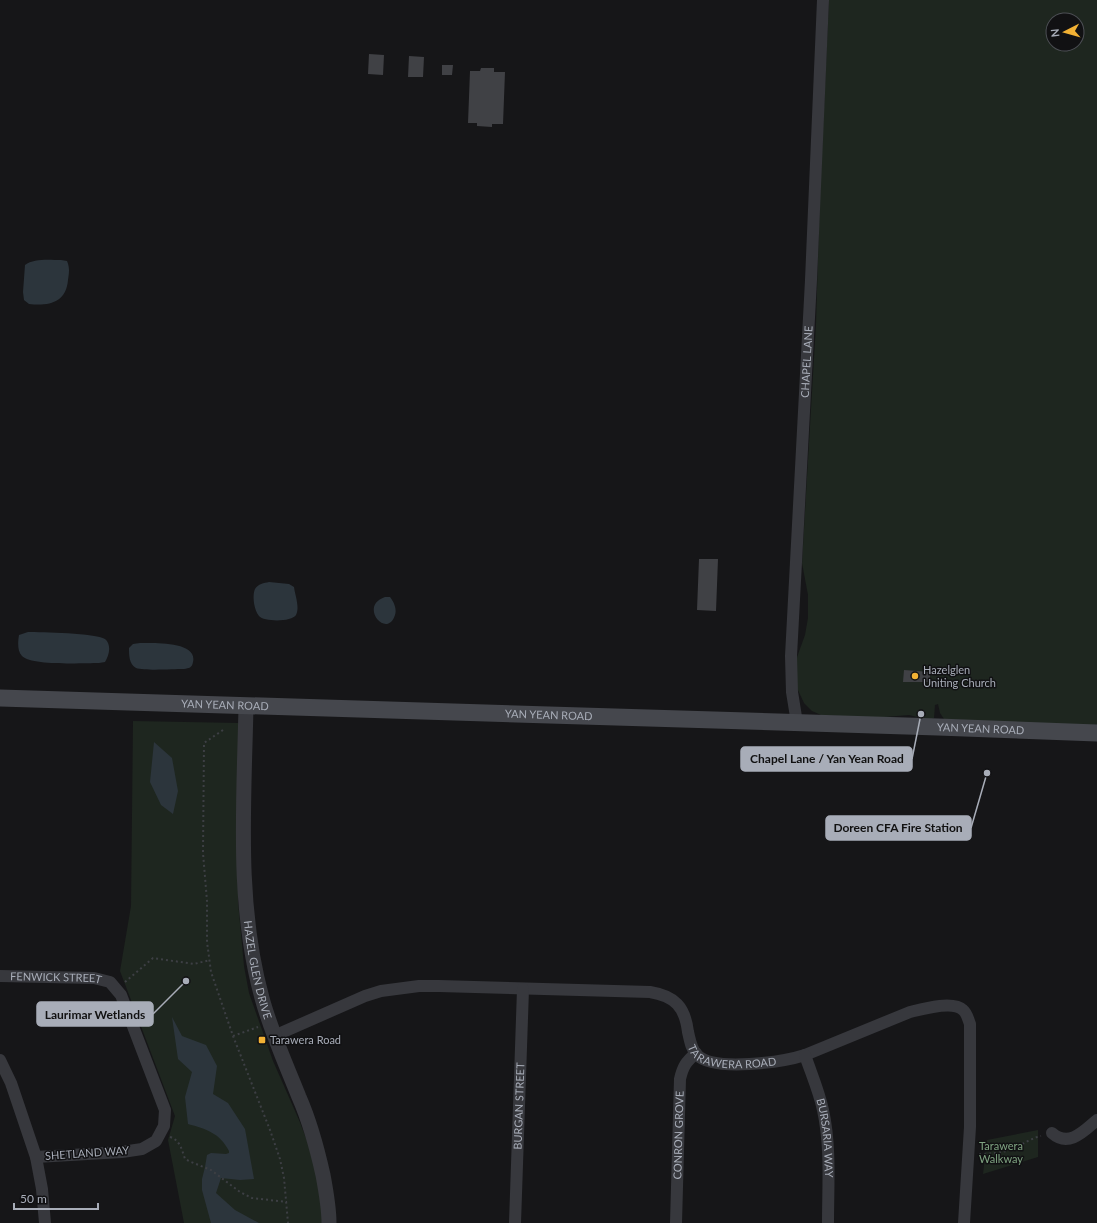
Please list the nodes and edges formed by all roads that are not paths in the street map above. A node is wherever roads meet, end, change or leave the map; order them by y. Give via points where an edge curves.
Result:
1 (823, 0) edge
2 (0, 698) edge
3 (246, 706) junction
4 (797, 723) junction
5 (1097, 733) edge
6 (0, 976) edge
7 (523, 989) junction
8 (272, 1029) junction
9 (696, 1053) junction
10 (805, 1055) junction
11 (0, 1060) edge
12 (1097, 1120) edge
13 (1052, 1133) road end
14 (160, 1134) joint
15 (36, 1157) junction
16 (46, 1223) edge
17 (329, 1223) edge
18 (515, 1223) edge
19 (676, 1223) edge
20 (828, 1223) edge
21 (964, 1223) edge

1 - 4 street, CHAPEL LANE via 791,656 792,692
2 - 3 main road, YAN YEAN ROAD
3 - 4 main road, YAN YEAN ROAD
3 - 8 street, HAZEL GLEN DRIVE via 244,901 261,997
4 - 5 main road, YAN YEAN ROAD
6 - 14 street, FENWICK STREET via 94,978 113,986 121,995 165,1110 164,1126
7 - 8 street, TARAWERA ROAD via 439,986 397,988 365,996
7 - 9 street, TARAWERA ROAD via 650,992 668,996 683,1011 690,1041
7 - 18 street, BURGAN STREET
8 - 17 street, HAZEL GLEN DRIVE via 316,1146 326,1190
9 - 10 street, TARAWERA ROAD via 706,1061 736,1064 759,1064
9 - 19 street, CONRON GROVE via 682,1069 680,1079
10 - 20 street, BURSARIA WAY via 823,1109 826,1129
10 - 21 street, TARAWERA ROAD via 910,1012 950,1006 964,1010 970,1024 969,1154
11 - 15 street via 11,1083
12 - 13 street via 1072,1138 1062,1139
14 - 15 street, SHETLAND WAY via 156,1141 142,1149
15 - 16 street

